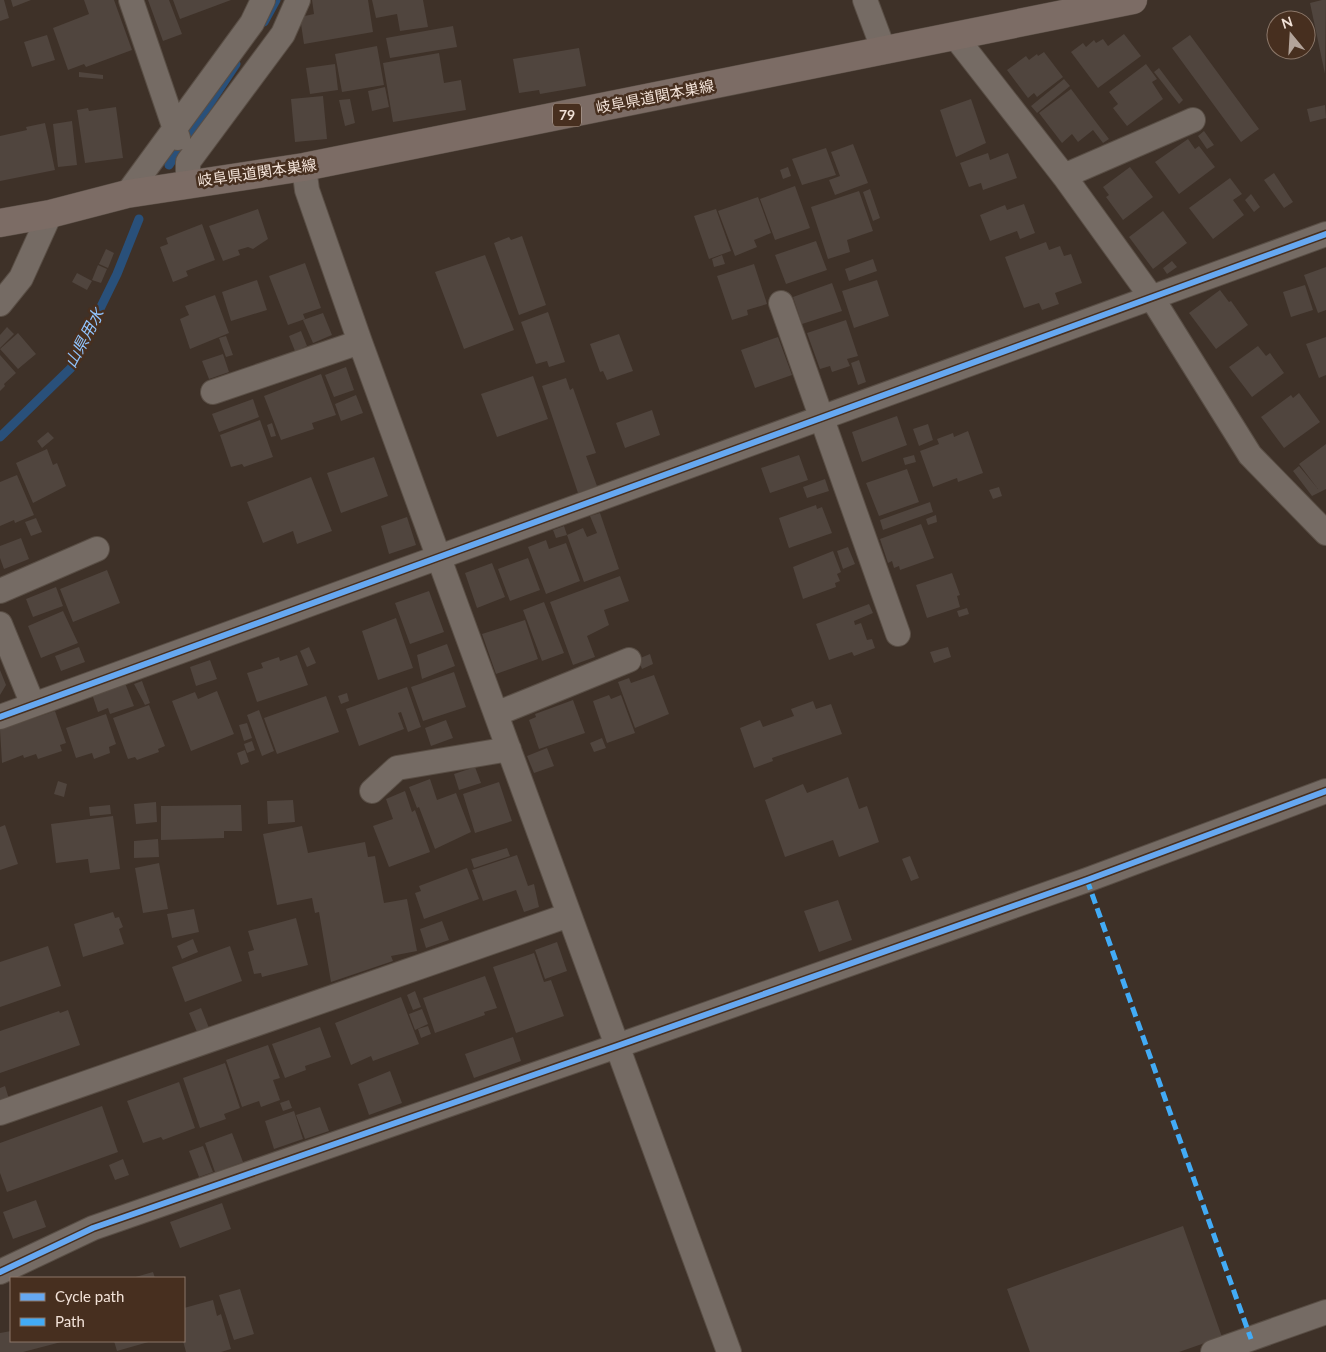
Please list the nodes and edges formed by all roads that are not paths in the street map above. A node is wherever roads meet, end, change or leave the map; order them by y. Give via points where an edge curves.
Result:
1 (131, 0) edge
2 (263, 0) edge
3 (298, 0) edge
4 (865, 0) edge
5 (1133, 0) edge
6 (954, 35) junction
7 (884, 51) junction
8 (1194, 120) dead end
9 (182, 152) junction
10 (304, 168) junction
11 (1064, 176) junction
12 (127, 194) junction
13 (50, 214) junction
14 (0, 223) edge
15 (1326, 234) edge
16 (1152, 298) junction
17 (781, 303) dead end
18 (0, 304) edge
19 (360, 342) junction
20 (213, 392) dead end
21 (822, 418) junction
22 (1326, 534) edge
23 (97, 549) dead end
24 (440, 558) junction
25 (0, 591) edge
26 (0, 624) edge
27 (898, 634) dead end
28 (629, 660) dead end
29 (33, 705) junction
30 (496, 714) junction
31 (0, 717) edge
32 (509, 748) junction
33 (372, 791) dead end
34 (1326, 792) edge
35 (569, 915) junction
36 (617, 1046) junction
37 (0, 1113) edge
38 (0, 1272) edge
39 (1326, 1312) edge
40 (730, 1352) edge
41 (1213, 1352) edge

1 - 9 street
2 - 9 street
3 - 9 street via 283,34
4 - 7 street
5 - 6 main road, 岐阜県道関本巣線 / 79
6 - 7 main road, 岐阜県道関本巣線 / 79
6 - 11 street
7 - 10 main road, 岐阜県道関本巣線 / 79
8 - 11 street
9 - 10 main road, 岐阜県道関本巣線 / 79
9 - 12 main road, 岐阜県道関本巣線 / 79
9 - 12 street
10 - 19 street via 307,190
11 - 16 street
12 - 13 main road, 岐阜県道関本巣線 / 79
13 - 14 main road, 岐阜県道関本巣線 / 79
13 - 18 street via 21,278
15 - 16 street
16 - 21 street
16 - 22 street via 1250,455
17 - 21 street
19 - 20 street
19 - 24 street
21 - 24 street
21 - 27 street
23 - 25 street
24 - 29 street
24 - 30 street
26 - 29 street
28 - 30 street
29 - 31 street
30 - 32 street
32 - 33 street via 397,768
32 - 35 street
34 - 36 street
35 - 36 street
35 - 37 street
36 - 38 street via 93,1228
36 - 40 street
39 - 41 street

